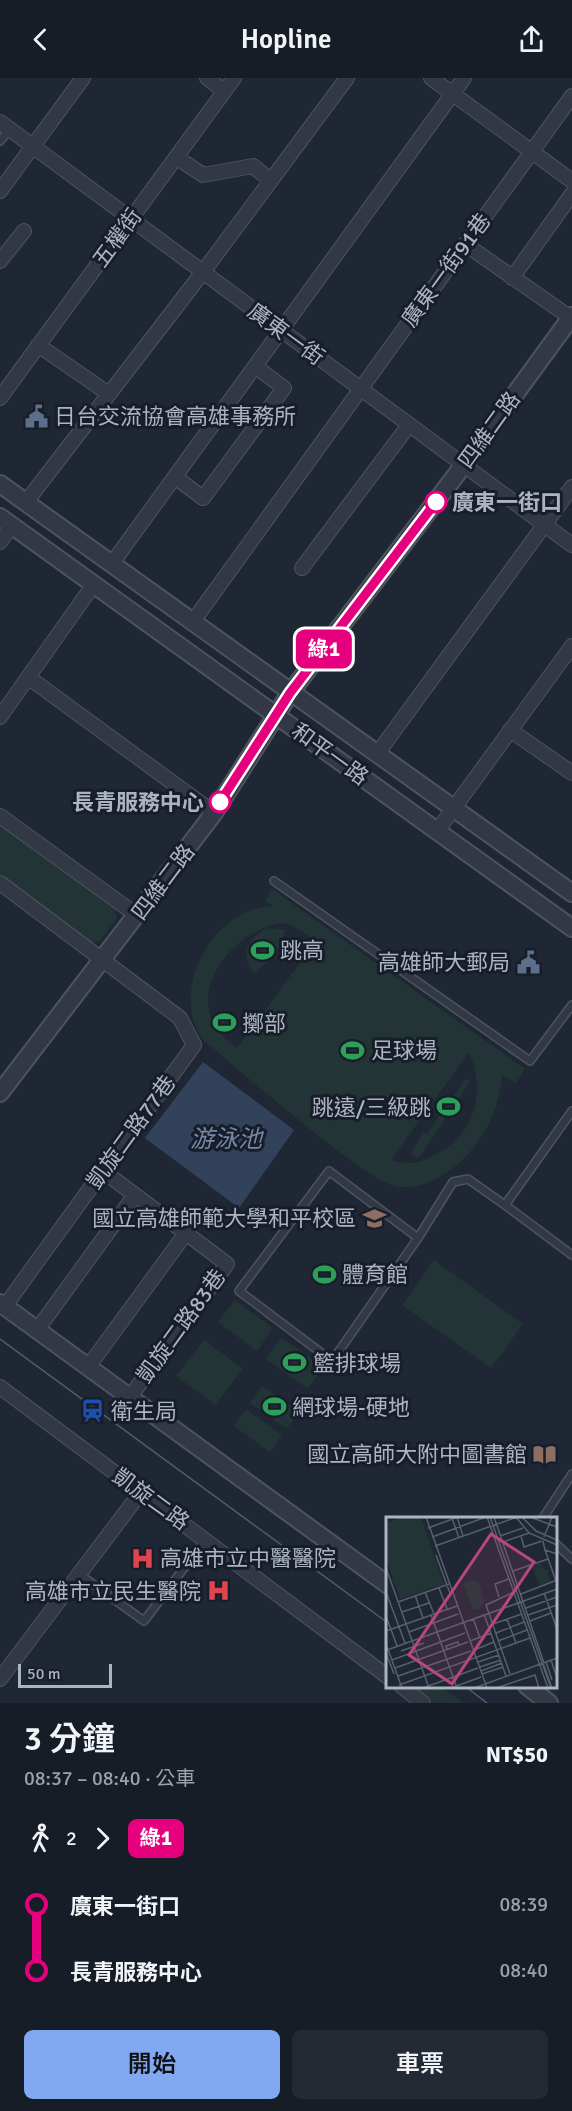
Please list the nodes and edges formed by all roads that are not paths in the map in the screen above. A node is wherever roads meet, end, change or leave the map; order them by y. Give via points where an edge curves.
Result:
1 (83, 78) edge
2 (207, 78) edge
3 (234, 78) edge
4 (347, 78) edge
5 (431, 78) edge
6 (464, 78) edge
7 (224, 91) junction
8 (452, 93) junction
9 (572, 96) edge
10 (5, 125) edge
11 (0, 141) edge
12 (32, 147) junction
13 (531, 151) junction
14 (176, 157) junction
15 (271, 181) junction
16 (572, 181) edge
17 (0, 191) edge
18 (572, 194) edge
19 (131, 219) junction
20 (24, 231) dead end
21 (465, 244) junction
22 (0, 261) edge
23 (203, 272) junction
24 (512, 278) junction
25 (572, 317) edge
26 (281, 330) junction
27 (38, 345) junction
28 (255, 366) junction
29 (361, 389) junction
30 (109, 394) junction
31 (0, 398) edge
32 (409, 425) junction
33 (463, 465) junction
34 (175, 477) junction
35 (0, 484) edge
36 (572, 487) edge
37 (26, 502) junction
38 (6, 521) edge
39 (544, 524) junction
40 (0, 542) edge
41 (572, 545) edge
42 (113, 562) junction
43 (302, 568) dead end
44 (94, 584) junction
45 (194, 620) junction
46 (572, 646) edge
47 (28, 676) junction
48 (290, 693) junction
49 (275, 714) junction
50 (0, 717) edge
51 (510, 730) junction
52 (377, 754) junction
53 (572, 773) edge
54 (452, 809) junction
55 (214, 813) junction
56 (0, 816) edge
57 (437, 831) junction
58 (274, 882) dead end
59 (0, 883) edge
60 (572, 893) edge
61 (138, 916) junction
62 (572, 928) edge
63 (103, 961) junction
64 (572, 1005) edge
65 (0, 1092) edge
66 (572, 1112) edge
67 (103, 1171) junction
68 (135, 1195) junction
69 (505, 1205) junction
70 (186, 1233) junction
71 (418, 1238) junction
72 (572, 1255) edge
73 (2, 1304) edge
74 (37, 1329) junction
75 (88, 1367) junction
76 (0, 1387) edge
77 (129, 1397) junction
78 (572, 1474) edge
79 (141, 1492) junction
80 (544, 1517) edge
81 (205, 1539) junction
82 (557, 1546) edge
83 (572, 1559) edge
84 (79, 1574) junction
85 (386, 1584) edge
86 (386, 1676) edge
87 (0, 1679) edge
88 (402, 1688) edge
89 (530, 1688) edge
90 (416, 1701) edge
91 (549, 1703) edge

1 - 12 street
2 - 7 street
3 - 7 street, 五權街
4 - 15 street
5 - 8 street
6 - 8 street
7 - 14 street, 五權街
8 - 13 street
8 - 26 street
9 - 13 street, 廣東一街91巷
10 - 11 lane
10 - 12 street, 廣東一街
12 - 17 street
12 - 19 street, 廣東一街
13 - 16 street
13 - 21 street, 廣東一街91巷
14 - 15 street via 203,175 253,166
14 - 19 street, 五權街
15 - 23 street
18 - 24 street
19 - 23 street, 廣東一街
19 - 27 street, 五權街
20 - 22 street
21 - 24 street
21 - 29 street, 廣東一街91巷
23 - 26 street, 廣東一街
23 - 30 street
24 - 25 street
25 - 33 street, 四維二路
26 - 28 street
26 - 29 street, 廣東一街
27 - 30 street
27 - 31 street, 五權街
28 - 34 street
28 - 34 street via 284,388 203,498
29 - 32 street, 廣東一街
29 - 45 street, 廣東一街91巷
30 - 37 street
32 - 33 street, 廣東一街
32 - 43 street
33 - 39 street, 廣東一街
33 - 48 street, 四維二路
34 - 42 street
35 - 37 street, 和平一路
36 - 39 street
37 - 42 street, 和平一路
38 - 40 street
38 - 44 street, 和平一路
39 - 41 street, 廣東一街
39 - 52 street
42 - 45 street, 和平一路
44 - 47 street
44 - 49 street, 和平一路
45 - 48 street, 和平一路
46 - 51 street
47 - 50 street
47 - 55 street
48 - 49 street, 四維二路
48 - 52 street, 和平一路
49 - 55 street, 四維二路
49 - 57 street, 和平一路
51 - 53 street
51 - 54 street
52 - 54 street, 和平一路
54 - 57 street
54 - 60 street, 和平一路
55 - 61 street, 四維二路
56 - 61 street
57 - 62 street, 和平一路
58 - 64 lane via 530,1061
59 - 63 street
61 - 63 street, 四維二路
63 - 65 street, 四維二路
63 - 67 street, 凱旋二路77巷 via 180,1018 194,1045
66 - 69 lane
67 - 68 street, 凱旋二路83巷
67 - 73 street, 凱旋二路77巷
68 - 70 street, 凱旋二路83巷
68 - 74 street
69 - 71 lane via 468,1179 453,1182
69 - 72 lane
70 - 75 street
70 - 77 street, 凱旋二路83巷 via 227,1264
71 - 71 lane via 332,1361 239,1292 329,1171
73 - 74 street
74 - 75 street
75 - 77 street
76 - 79 street, 凱旋二路
77 - 85 street
78 - 80 lane
79 - 81 street, 凱旋二路
79 - 84 street
81 - 84 lane via 144,1621
81 - 86 street, 凱旋二路
82 - 83 lane
84 - 87 street
88 - 90 street
89 - 91 street

